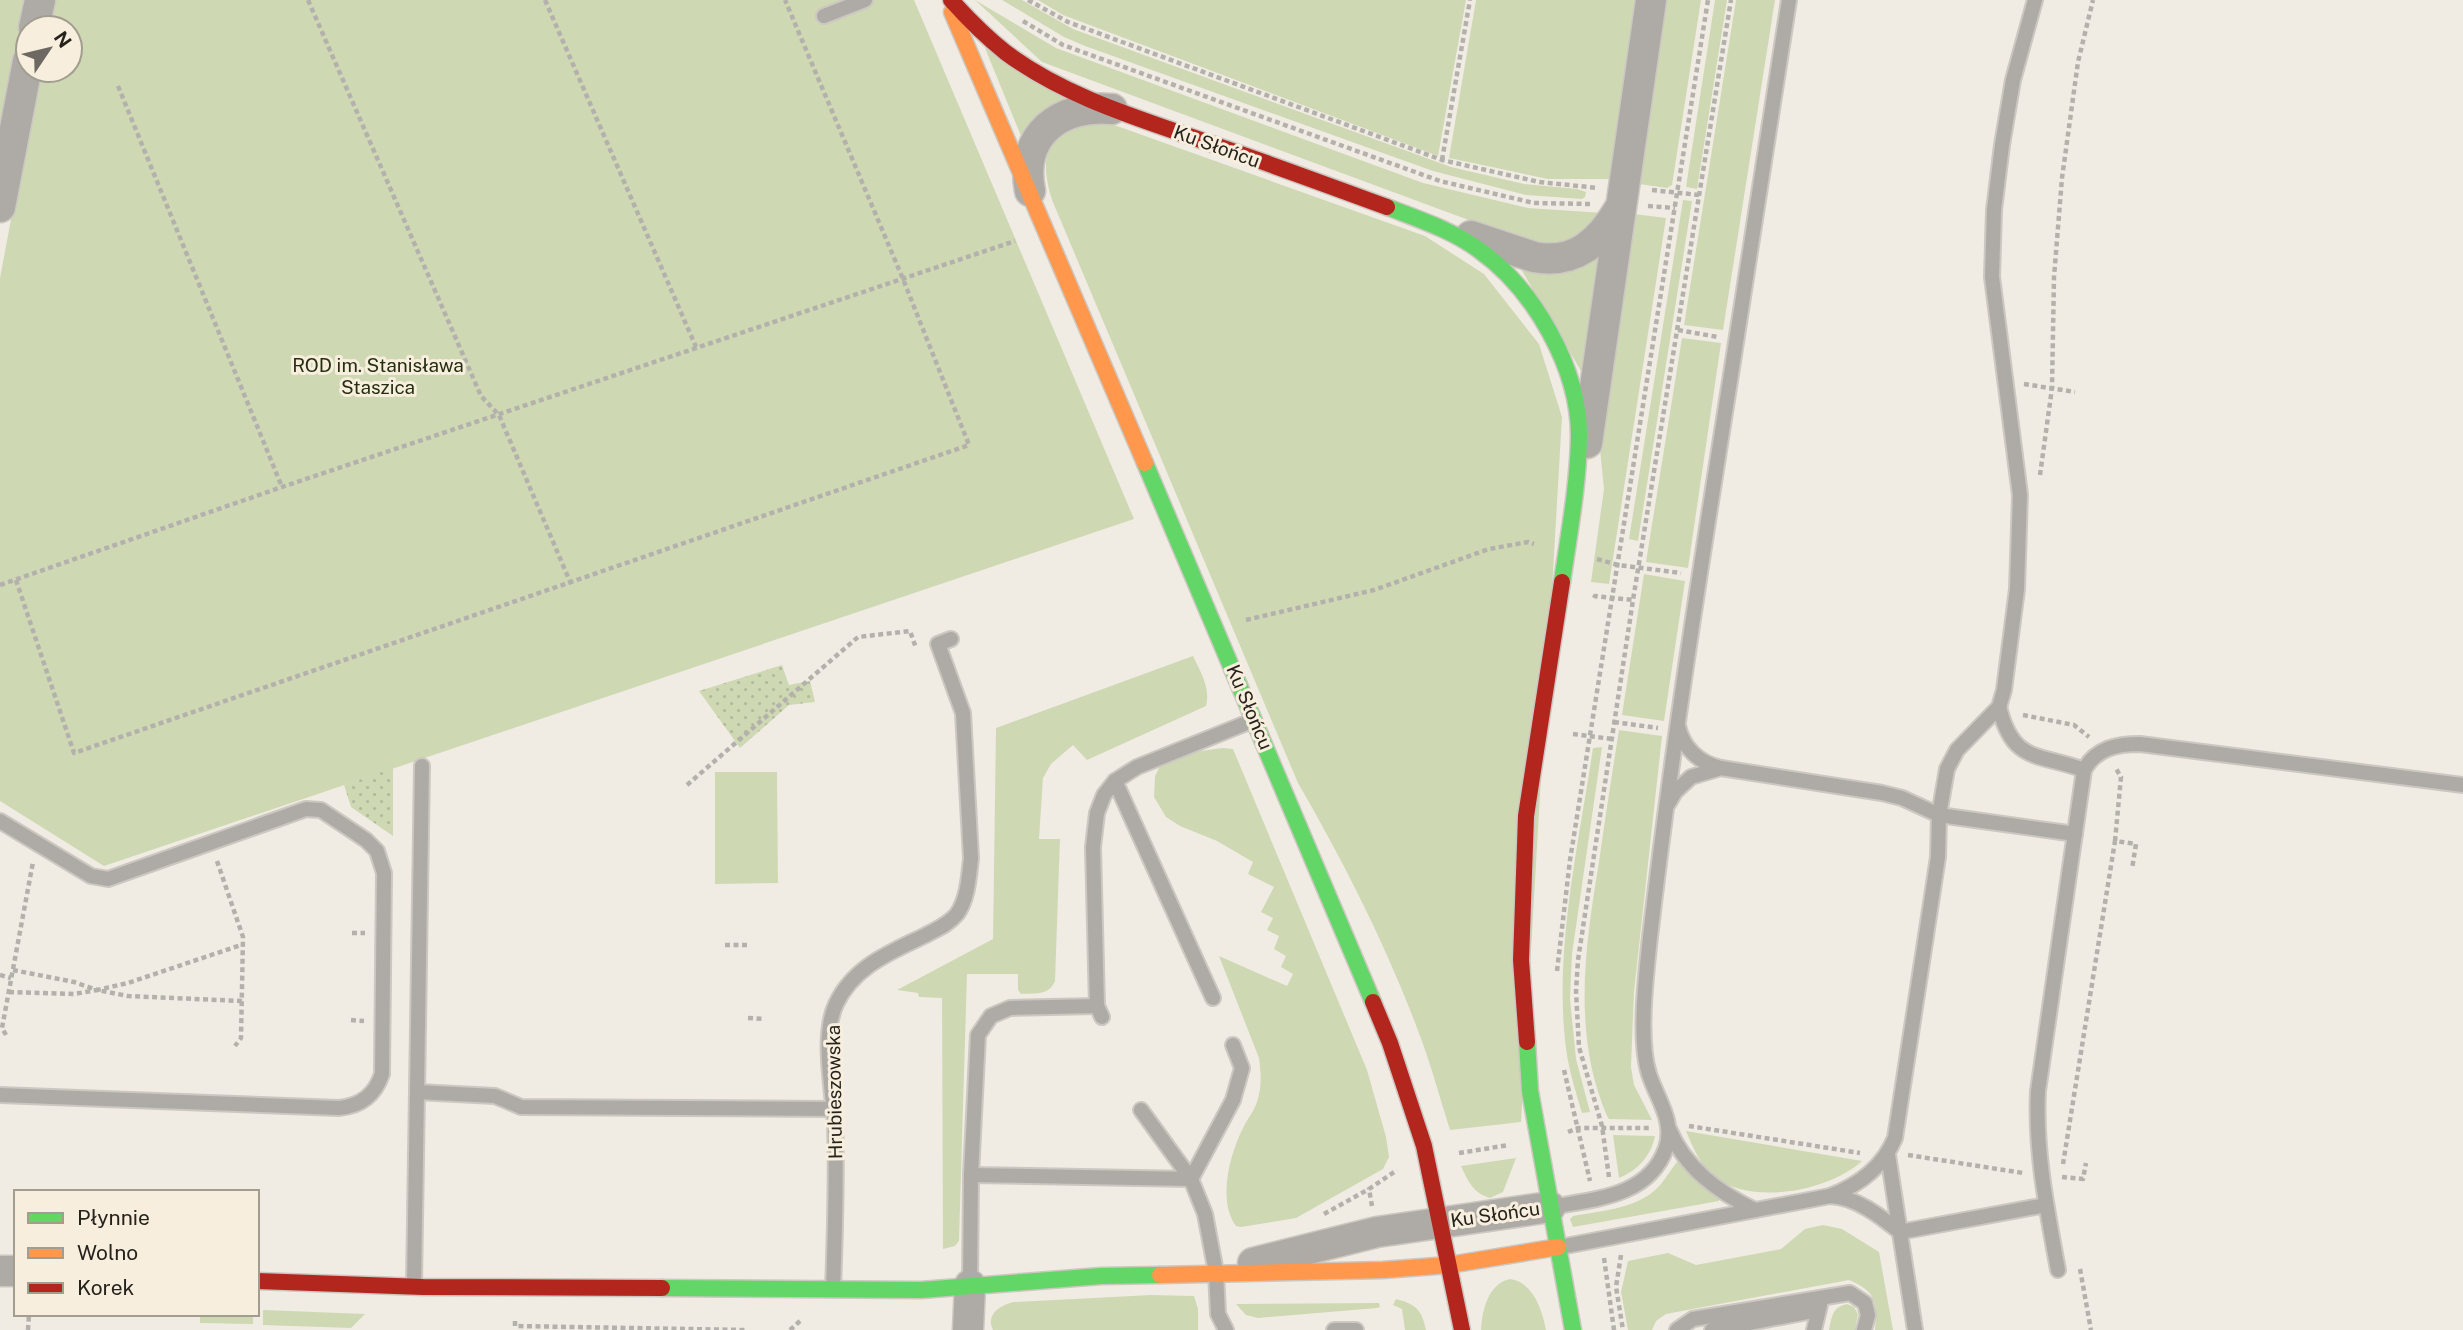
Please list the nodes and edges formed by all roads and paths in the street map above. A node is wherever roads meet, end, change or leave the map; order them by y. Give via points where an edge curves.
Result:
1 (309, 0) edge
2 (545, 0) edge
3 (785, 0) edge
4 (864, 0) edge
5 (949, 0) edge
6 (1028, 0) edge
7 (1470, 0) edge
8 (1650, 0) edge
9 (1708, 0) edge
10 (1731, 0) edge
11 (1789, 0) edge
12 (2035, 0) edge
13 (2093, 0) edge
14 (1012, 14) dead end
15 (824, 16) dead end
16 (24, 84) edge
17 (118, 86) dead end
18 (1123, 112) junction
19 (1442, 160) junction
20 (1651, 190) dead end
21 (1678, 192) junction
22 (1699, 195) junction
23 (1618, 201) junction
24 (1034, 202) junction
25 (0, 207) edge
26 (1675, 208) junction
27 (1430, 223) junction
28 (1046, 230) junction
29 (903, 279) junction
30 (1678, 330) junction
31 (1722, 337) dead end
32 (696, 347) junction
33 (2017, 383) dead end
34 (2052, 388) junction
35 (2075, 392) dead end
36 (499, 415) junction
37 (2040, 480) dead end
38 (282, 486) junction
39 (1573, 508) junction
40 (1566, 551) junction
41 (1618, 565) junction
42 (1639, 566) junction
43 (1700, 576) junction
44 (16, 580) junction
45 (571, 584) junction
46 (0, 585) edge
47 (1612, 597) junction
48 (1633, 600) junction
49 (1593, 609) dead end
50 (1218, 633) junction
51 (951, 639) dead end
52 (919, 655) dead end
53 (1999, 707) junction
54 (2020, 711) dead end
55 (1255, 720) junction
56 (1614, 722) junction
57 (1575, 724) dead end
58 (1676, 726) junction
59 (1590, 738) junction
60 (1612, 739) junction
61 (2104, 750) junction
62 (422, 766) dead end
63 (1721, 768) junction
64 (2084, 770) junction
65 (1115, 781) junction
66 (688, 785) dead end
67 (2463, 785) edge
68 (1939, 816) junction
69 (0, 821) edge
70 (1663, 826) junction
71 (2074, 834) junction
72 (2115, 841) junction
73 (37, 842) junction
74 (211, 843) junction
75 (2132, 869) dead end
76 (244, 944) junction
77 (725, 945) dead end
78 (748, 945) dead end
79 (13, 970) junction
80 (0, 975) edge
81 (11, 978) junction
82 (1557, 978) dead end
83 (97, 990) junction
84 (9, 992) junction
85 (1213, 998) dead end
86 (242, 1001) junction
87 (748, 1018) dead end
88 (765, 1019) dead end
89 (6, 1035) dead end
90 (1233, 1045) dead end
91 (235, 1046) dead end
92 (1562, 1063) dead end
93 (417, 1092) junction
94 (0, 1095) edge
95 (833, 1109) junction
96 (1141, 1110) dead end
97 (1602, 1126) junction
98 (1668, 1127) junction
99 (1578, 1128) junction
100 (1561, 1136) dead end
101 (1520, 1144) dead end
102 (1455, 1153) dead end
103 (1888, 1155) junction
104 (2086, 1163) dead end
105 (1403, 1166) dead end
106 (971, 1175) junction
107 (2064, 1177) junction
108 (1191, 1179) junction
109 (2042, 1180) junction
110 (1610, 1181) dead end
111 (1591, 1183) dead end
112 (2066, 1190) dead end
113 (1830, 1196) junction
114 (2046, 1205) junction
115 (1550, 1207) junction
116 (1755, 1210) junction
117 (1373, 1212) dead end
118 (1440, 1221) junction
119 (1900, 1232) junction
120 (1558, 1247) junction
121 (1620, 1251) dead end
122 (1449, 1265) junction
123 (1605, 1265) dead end
124 (2080, 1266) dead end
125 (2058, 1270) dead end
126 (1216, 1272) junction
127 (970, 1277) junction
128 (259, 1281) edge
129 (414, 1286) junction
130 (833, 1291) junction
131 (1821, 1303) junction
132 (1798, 1314) junction
133 (1774, 1324) edge
134 (1751, 1326) edge
135 (1727, 1328) edge
136 (968, 1330) edge
137 (1226, 1330) edge
138 (1334, 1330) edge
139 (1356, 1330) edge
140 (1462, 1330) edge
141 (1573, 1330) edge
142 (1614, 1330) edge
143 (1623, 1330) edge
144 (1677, 1330) edge
145 (1712, 1330) edge
146 (1795, 1330) edge
147 (1814, 1330) edge
148 (1864, 1330) edge
149 (1915, 1330) edge
150 (2091, 1330) edge

1 - 36 path via 481,396
2 - 32 path
3 - 29 path
4 - 15 lane
5 - 18 main road, Ku Słońcu via 1029,69
5 - 24 main road, Ku Słońcu
6 - 19 path via 1068,22
7 - 19 path
8 - 23 street, Ku Słońcu
9 - 21 path
10 - 22 path
11 - 43 lane
12 - 53 lane via 2013,80 1994,210 1992,277 2020,495 2017,589
13 - 34 path via 2078,62 2062,178
14 - 23 path via 1063,45 1440,181 1534,202
16 - 25 street
17 - 38 path
18 - 24 street, Ku Słońcu via 1105,108 1076,111 1049,125 1037,138 1029,164
18 - 27 main road, Ku Słońcu
19 - 23 path
20 - 21 path
21 - 22 path
21 - 26 path
22 - 30 path
23 - 26 path
23 - 27 street, Ku Słońcu via 1604,233 1592,244 1554,258 1534,257
23 - 39 street, Ku Słońcu via 1592,421
24 - 28 main road, Ku Słońcu
26 - 41 path
27 - 39 main road, Ku Słońcu via 1493,261 1549,330 1571,386 1578,422
28 - 29 path
28 - 50 main road, Ku Słońcu
29 - 32 path
29 - 45 path via 969,445
30 - 31 path
30 - 42 path
32 - 36 path
33 - 34 path
34 - 35 path
34 - 37 path
36 - 38 path
36 - 45 path
38 - 44 path
39 - 40 main road, Ku Słońcu
40 - 41 path
40 - 50 path via 1528,542 1489,549 1374,590 1239,622
40 - 115 main road, Ku Słońcu via 1526,816 1522,896 1527,1064
41 - 42 path
41 - 47 path
42 - 43 path
42 - 48 path
43 - 58 lane
44 - 45 path via 74,753
44 - 46 path
47 - 48 path
47 - 49 path via 1595,596
47 - 59 path
48 - 56 path
50 - 55 main road, Ku Słońcu
51 - 95 lane, Hrubieszowska via 938,644 963,713 969,880 958,913 944,925 863,969 846,985 830,1025
52 - 66 path via 910,631 858,637
53 - 64 lane via 2002,722 2020,749 2036,758
53 - 68 lane via 1957,750 1947,769
54 - 61 path via 2025,717 2074,725
55 - 65 lane via 1137,767
55 - 118 main road, Ku Słońcu via 1397,1060 1424,1146
56 - 58 path
56 - 60 path
57 - 59 path via 1573,736
58 - 63 lane via 1696,757
58 - 70 lane
59 - 60 path
59 - 82 path
60 - 97 path via 1576,991 1580,1047
61 - 64 lane
61 - 67 lane via 2140,744
61 - 72 path via 2121,777
62 - 93 lane
63 - 68 lane via 1882,793
63 - 70 lane via 1684,781 1668,805
64 - 71 lane
65 - 85 lane
65 - 106 lane via 1097,813 1093,847 1099,1012 1010,1008 991,1016 978,1035
68 - 71 lane
68 - 103 lane via 1930,914 1895,1138
69 - 73 lane
70 - 98 lane via 1649,947 1644,1049
71 - 109 lane via 2038,1091 2036,1125
72 - 75 path via 2136,844
72 - 107 path via 2063,1160
73 - 74 lane via 91,876 108,880
73 - 79 path
74 - 76 path
74 - 94 lane via 306,809 321,810 348,826 376,851 384,873 382,1074 371,1095 351,1107 339,1108
76 - 83 path
76 - 86 path
77 - 78 path
79 - 81 path
79 - 83 path
80 - 81 path
81 - 84 path
83 - 84 path
83 - 86 path via 128,996
84 - 89 path via 2,1028
86 - 91 path via 241,1038
87 - 88 path
90 - 108 lane via 1242,1068 1233,1100
92 - 99 path
93 - 95 lane via 495,1096 521,1107
93 - 129 lane
95 - 130 lane, Hrubieszowska
96 - 108 lane
97 - 98 path
97 - 99 path
97 - 110 path
98 - 103 path via 1686,1125
98 - 115 lane via 1661,1159 1633,1188
98 - 116 lane via 1699,1173
99 - 100 path
99 - 111 path
101 - 102 path
103 - 109 path via 2006,1170
103 - 113 lane via 1857,1184
103 - 119 lane
104 - 107 path via 2083,1179
105 - 117 path via 1369,1189
106 - 108 lane
106 - 127 lane
107 - 109 path
107 - 112 path
108 - 126 lane via 1205,1214
109 - 114 lane
113 - 116 lane
113 - 119 lane via 1862,1206
114 - 119 lane
114 - 125 lane
115 - 118 street, Ku Słońcu
115 - 120 main road, Ku Słońcu
116 - 120 lane
118 - 122 main road, Ku Słońcu
118 - 126 street
119 - 149 lane
120 - 122 main road
120 - 141 main road, Ku Słońcu
121 - 143 path via 1616,1287
122 - 126 main road
122 - 140 main road, Ku Słońcu
123 - 142 path
124 - 150 path
126 - 127 main road
126 - 137 lane via 1218,1314
127 - 130 main road via 921,1290
127 - 136 street
128 - 129 main road
129 - 130 main road
131 - 132 lane
131 - 144 lane via 1693,1319
131 - 147 lane
131 - 148 lane via 1850,1293 1858,1296 1868,1315
132 - 133 lane
132 - 146 lane
133 - 134 lane
134 - 135 lane
135 - 145 lane
138 - 139 lane

